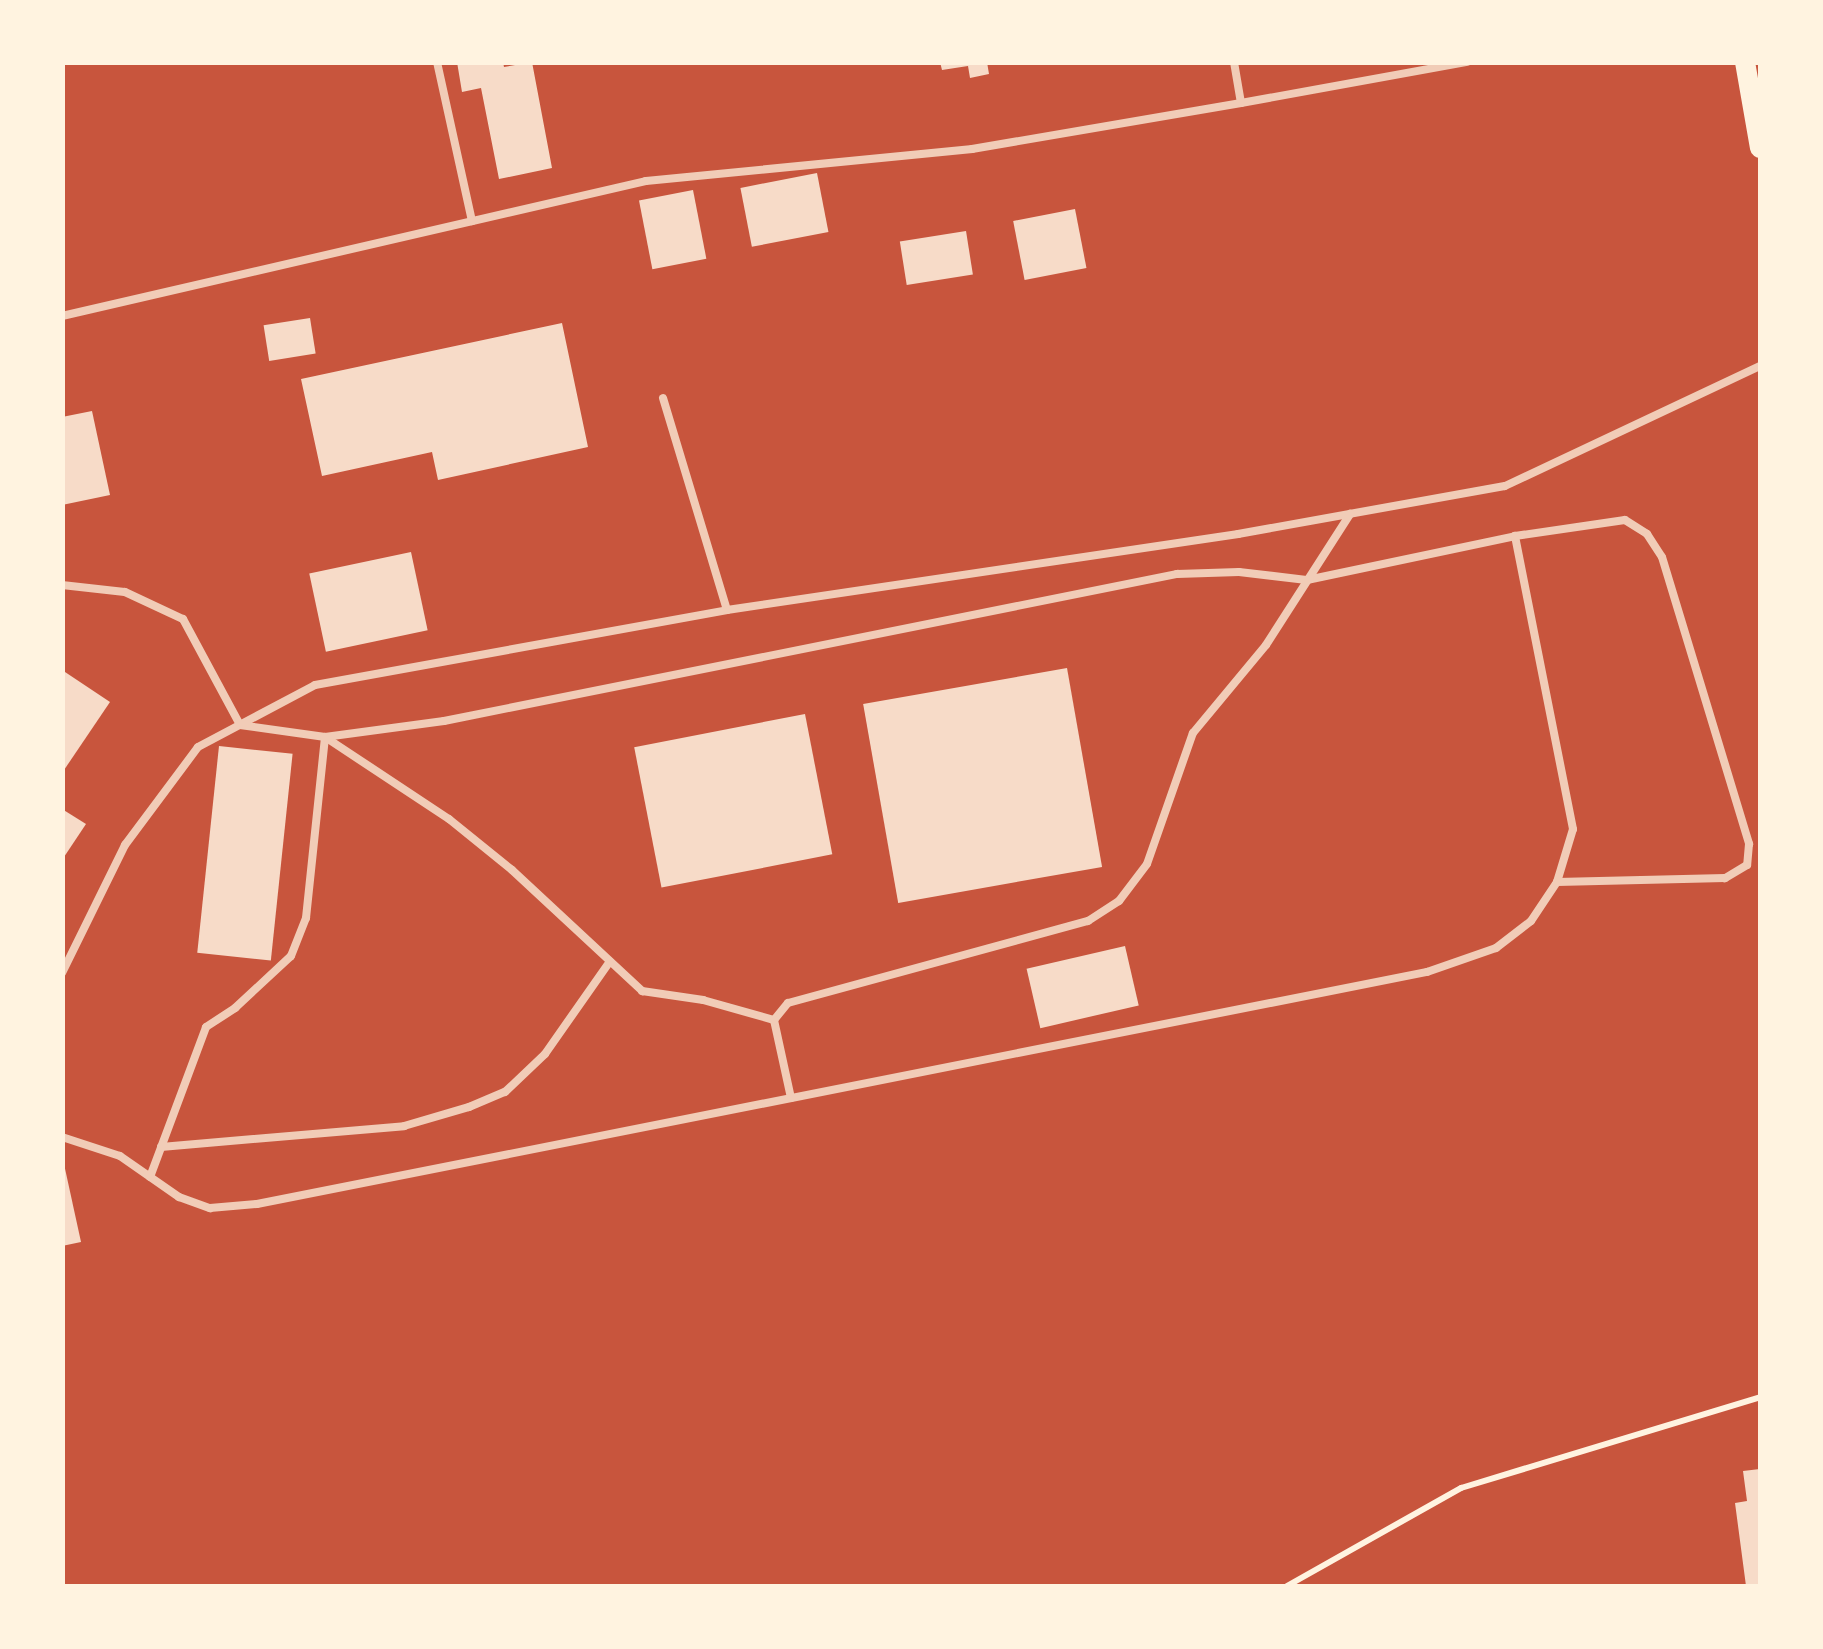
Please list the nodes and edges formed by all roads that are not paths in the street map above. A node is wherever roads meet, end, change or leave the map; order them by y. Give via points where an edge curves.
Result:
1 (436, 62) edge
2 (1234, 62) edge
3 (1468, 62) edge
4 (1745, 62) edge
5 (1242, 102) junction
6 (1760, 148) edge
7 (472, 221) junction
8 (62, 316) edge
9 (1760, 366) edge
10 (663, 398) dead end
11 (1350, 514) junction
12 (1515, 536) junction
13 (1307, 580) junction
14 (62, 585) edge
15 (727, 610) junction
16 (240, 725) junction
17 (325, 736) junction
18 (1557, 882) junction
19 (610, 961) junction
20 (62, 974) edge
21 (774, 1020) junction
22 (791, 1098) junction
23 (62, 1138) edge
24 (161, 1146) junction
25 (150, 1177) junction

1 - 7 lane
2 - 5 lane
3 - 5 lane
4 - 6 main road
5 - 7 lane via 972,149 646,180
7 - 8 lane
9 - 11 lane via 1505,486
10 - 15 lane
11 - 13 lane
11 - 15 lane
12 - 13 lane
12 - 18 lane via 1574,830
12 - 18 lane via 1625,520 1647,534 1662,557 1749,844 1747,865 1725,878
13 - 17 lane via 1178,574 444,720
13 - 21 lane via 1266,645 1193,733 1146,864 1119,901 1088,921 820,992 788,1004
14 - 16 lane via 125,592 182,618
15 - 16 lane via 315,684
16 - 17 lane
16 - 20 lane via 198,747 126,845
17 - 19 lane via 448,819
17 - 24 lane via 306,918 291,956 206,1027
18 - 22 lane via 1531,921 1496,948 1426,972
19 - 21 lane via 642,991
19 - 24 lane via 545,1054 506,1092 404,1126
21 - 22 lane
22 - 25 lane via 257,1204 210,1208
23 - 25 lane via 120,1156
24 - 25 lane

